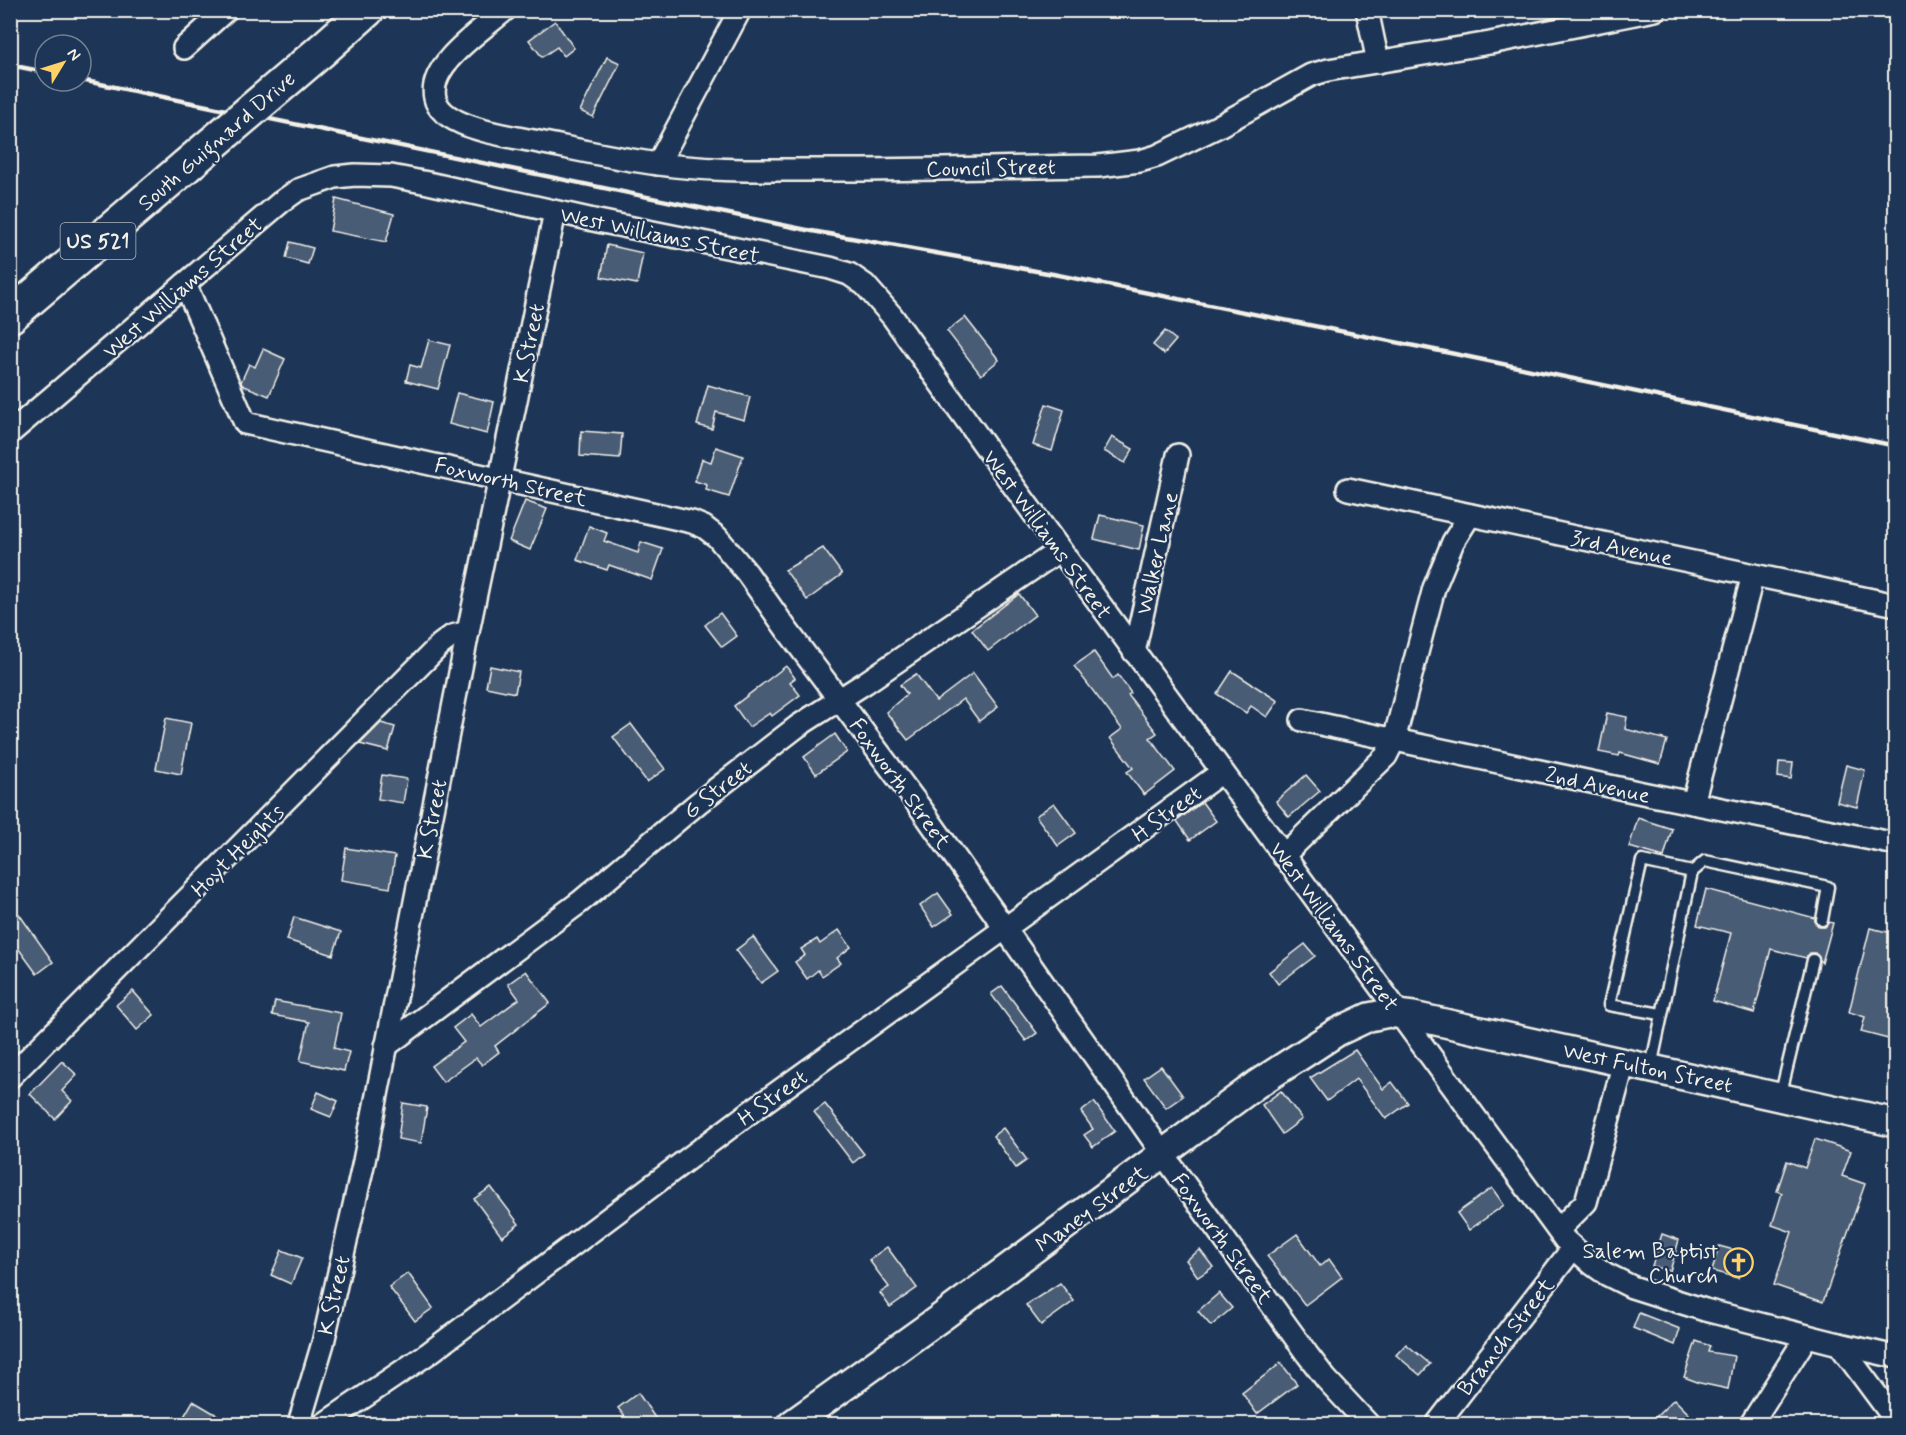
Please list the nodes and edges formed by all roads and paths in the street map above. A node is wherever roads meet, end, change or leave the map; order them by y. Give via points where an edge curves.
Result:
1 (226, 10) edge
2 (367, 10) edge
3 (505, 10) edge
4 (740, 10) edge
5 (1367, 10) edge
6 (1654, 11) edge
7 (184, 48) dead end
8 (1378, 62) junction
9 (658, 164) junction
10 (555, 212) junction
11 (185, 284) junction
12 (10, 316) edge
13 (10, 433) edge
14 (1178, 455) dead end
15 (500, 478) junction
16 (1348, 489) dead end
17 (1470, 515) junction
18 (1059, 550) junction
19 (1753, 575) junction
20 (1896, 605) edge
21 (468, 632) junction
22 (1134, 651) junction
23 (840, 699) junction
24 (1302, 720) dead end
25 (1394, 740) junction
26 (1222, 772) junction
27 (1694, 803) junction
28 (1896, 844) edge
29 (1283, 856) junction
30 (1692, 872) junction
31 (1822, 920) dead end
32 (1005, 930) junction
33 (1813, 960) dead end
34 (1400, 1014) junction
35 (1661, 1014) junction
36 (386, 1046) junction
37 (1624, 1062) junction
38 (1651, 1067) junction
39 (10, 1077) edge
40 (1780, 1097) junction
41 (1896, 1123) edge
42 (1163, 1154) junction
43 (1558, 1230) junction
44 (1573, 1248) junction
45 (1807, 1336) junction
46 (1839, 1344) junction
47 (1896, 1357) edge
48 (1896, 1421) edge
49 (795, 1424) edge
50 (299, 1425) edge
51 (324, 1425) edge
52 (1368, 1425) edge
53 (1437, 1425) edge
54 (1751, 1425) edge

1 - 7 street
2 - 12 highway, South Guignard Drive / US 521, bridge
3 - 9 street, Council Street via 438,73 434,82 435,102 449,118 503,135
4 - 9 street
5 - 8 street
6 - 8 street, Council Street
8 - 9 street, Council Street via 1311,75 1217,128 1140,161 1098,166 841,170 719,170
10 - 11 street, West Williams Street via 391,176 335,177 298,190 281,202
10 - 15 street, K Street
10 - 18 street, West Williams Street via 849,274 865,285 892,316
11 - 13 street, West Williams Street
11 - 15 street, Foxworth Street via 245,423
14 - 22 street, Walker Lane
15 - 21 street, K Street
15 - 23 street, Foxworth Street via 704,527 747,573
16 - 17 street, 3rd Avenue
17 - 19 street, 3rd Avenue
17 - 25 street via 1453,542 1434,588
18 - 22 street, West Williams Street
18 - 23 street, G Street
19 - 20 street, 3rd Avenue
19 - 27 street
21 - 36 street, K Street
21 - 39 street, Hoyt Heights via 452,636 440,645
22 - 26 street, West Williams Street
23 - 32 street, Foxworth Street
23 - 36 street, G Street via 798,726 580,902
24 - 25 street, 2nd Avenue
25 - 27 street, 2nd Avenue
25 - 29 street via 1386,756
26 - 29 street, West Williams Street
26 - 32 street, H Street
27 - 28 street, 2nd Avenue
29 - 34 street, West Williams Street
30 - 31 lane via 1705,861 1828,887
30 - 35 lane
30 - 35 lane via 1642,861 1609,1005
32 - 42 street, Foxworth Street
32 - 51 street, H Street via 753,1110 429,1353
33 - 40 lane
34 - 37 street, West Fulton Street
34 - 42 street, Maney Street via 1370,1017 1337,1032 1257,1084
34 - 43 street, West Williams Street
35 - 38 lane
36 - 50 street, K Street via 325,1332
37 - 38 street, West Fulton Street
37 - 43 street via 1586,1202
38 - 40 street, West Fulton Street
40 - 41 street, West Fulton Street
42 - 49 street, Maney Street
42 - 52 street, Foxworth Street via 1307,1354
43 - 44 street, West Williams Street
44 - 45 street, West Williams Street via 1606,1274 1632,1287
44 - 53 street, Branch Street
45 - 46 street, West Williams Street
45 - 54 street
46 - 47 street, West Williams Street
46 - 48 street

